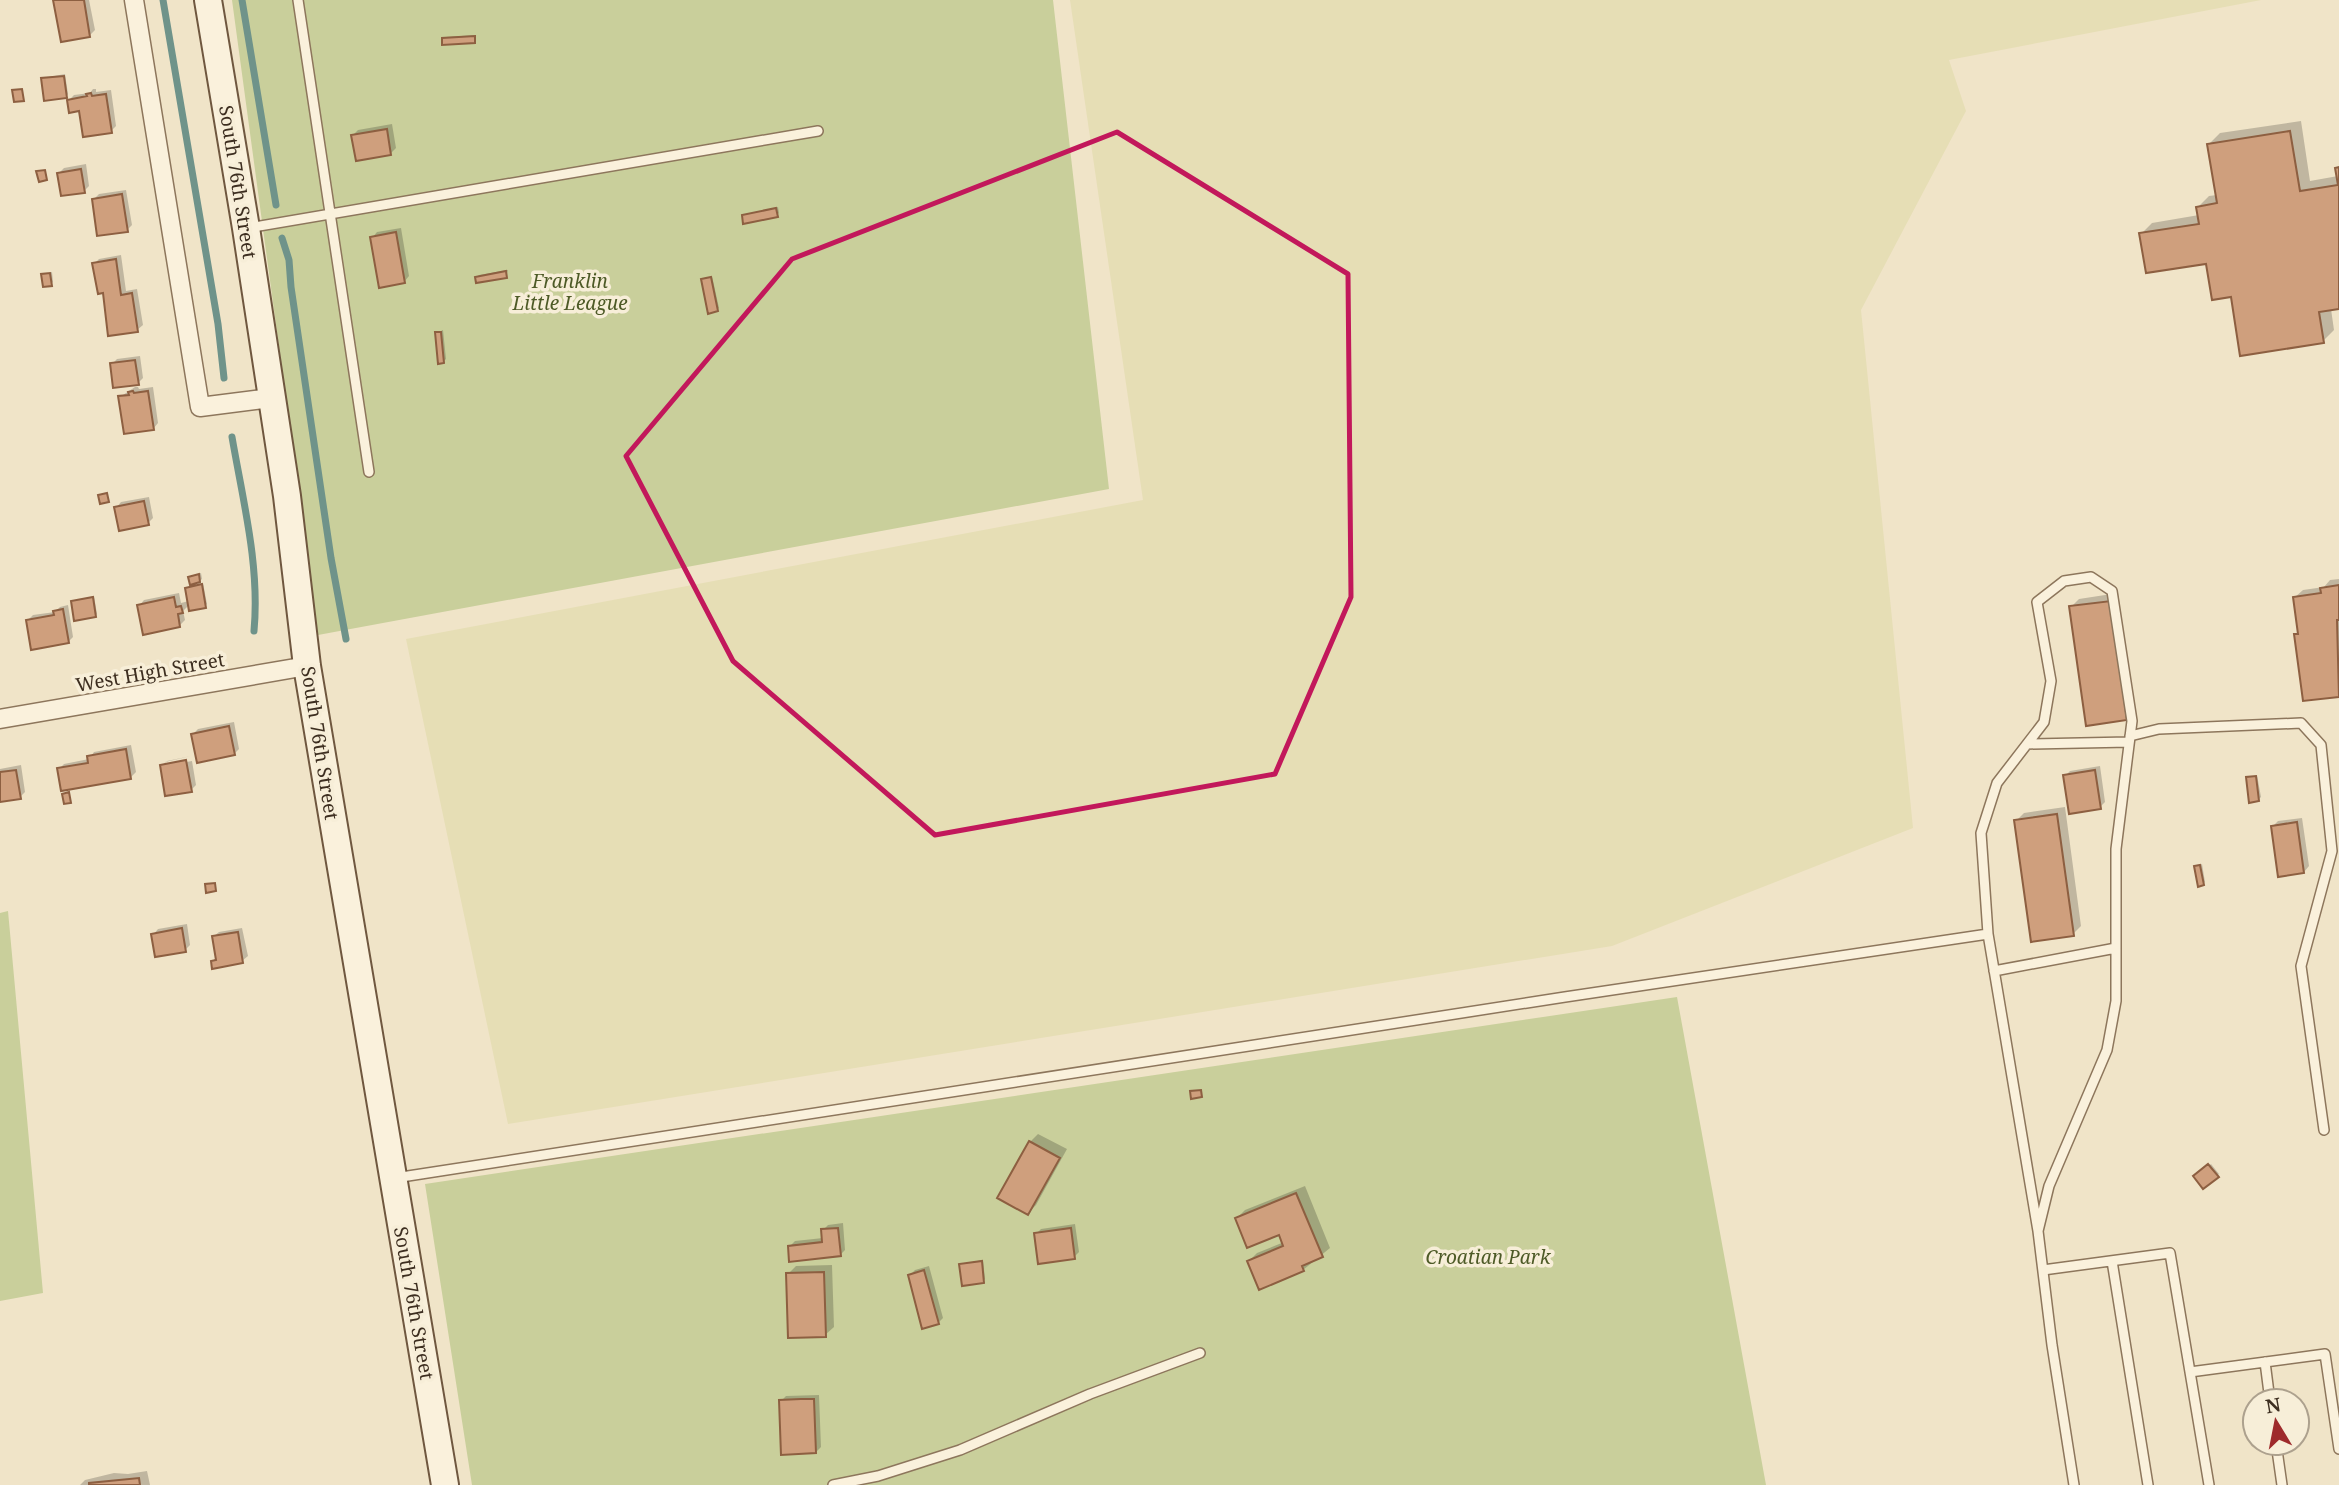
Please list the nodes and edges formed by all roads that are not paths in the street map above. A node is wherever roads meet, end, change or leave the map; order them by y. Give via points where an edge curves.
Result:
1 (134, 0) edge
2 (208, 0) edge
3 (298, 0) edge
4 (818, 131) dead end
5 (329, 214) junction
6 (246, 228) junction
7 (271, 398) junction
8 (369, 472) dead end
9 (307, 666) junction
10 (0, 719) edge
11 (2130, 739) junction
12 (2027, 744) junction
13 (1988, 934) junction
14 (2116, 948) junction
15 (1994, 971) junction
16 (2324, 1130) dead end
17 (393, 1178) junction
18 (2038, 1231) junction
19 (2112, 1261) junction
20 (2043, 1270) junction
21 (1200, 1353) dead end
22 (2265, 1362) junction
23 (2190, 1371) junction
24 (2268, 1387) edge
25 (2339, 1449) edge
26 (2278, 1457) edge
27 (445, 1485) edge
28 (833, 1485) edge
29 (2074, 1485) edge
30 (2148, 1485) edge
31 (2209, 1485) edge
32 (2281, 1485) edge

1 - 7 street via 200,407
2 - 6 main road, South 76th Street
3 - 5 lane
4 - 5 lane
5 - 6 lane
5 - 8 lane
6 - 7 main road, South 76th Street
7 - 9 main road, South 76th Street
9 - 10 street, West High Street
9 - 17 main road, South 76th Street
11 - 12 lane
11 - 12 lane via 2132,721 2112,591 2091,577 2064,581 2037,602 2051,681 2044,722
11 - 14 lane via 2116,849
11 - 16 lane via 2159,729 2301,723 2321,745 2332,851 2301,966
12 - 13 lane via 1997,783 1981,833
13 - 15 lane
13 - 17 lane
14 - 15 lane
14 - 18 lane via 2116,1000 2107,1050 2049,1186
15 - 18 lane
17 - 27 main road, South 76th Street
18 - 20 lane
19 - 20 lane
19 - 23 lane via 2170,1253
19 - 30 lane
20 - 29 lane
21 - 28 lane via 960,1450
22 - 23 lane
22 - 24 lane
22 - 25 lane via 2325,1354
23 - 31 lane
26 - 32 lane

